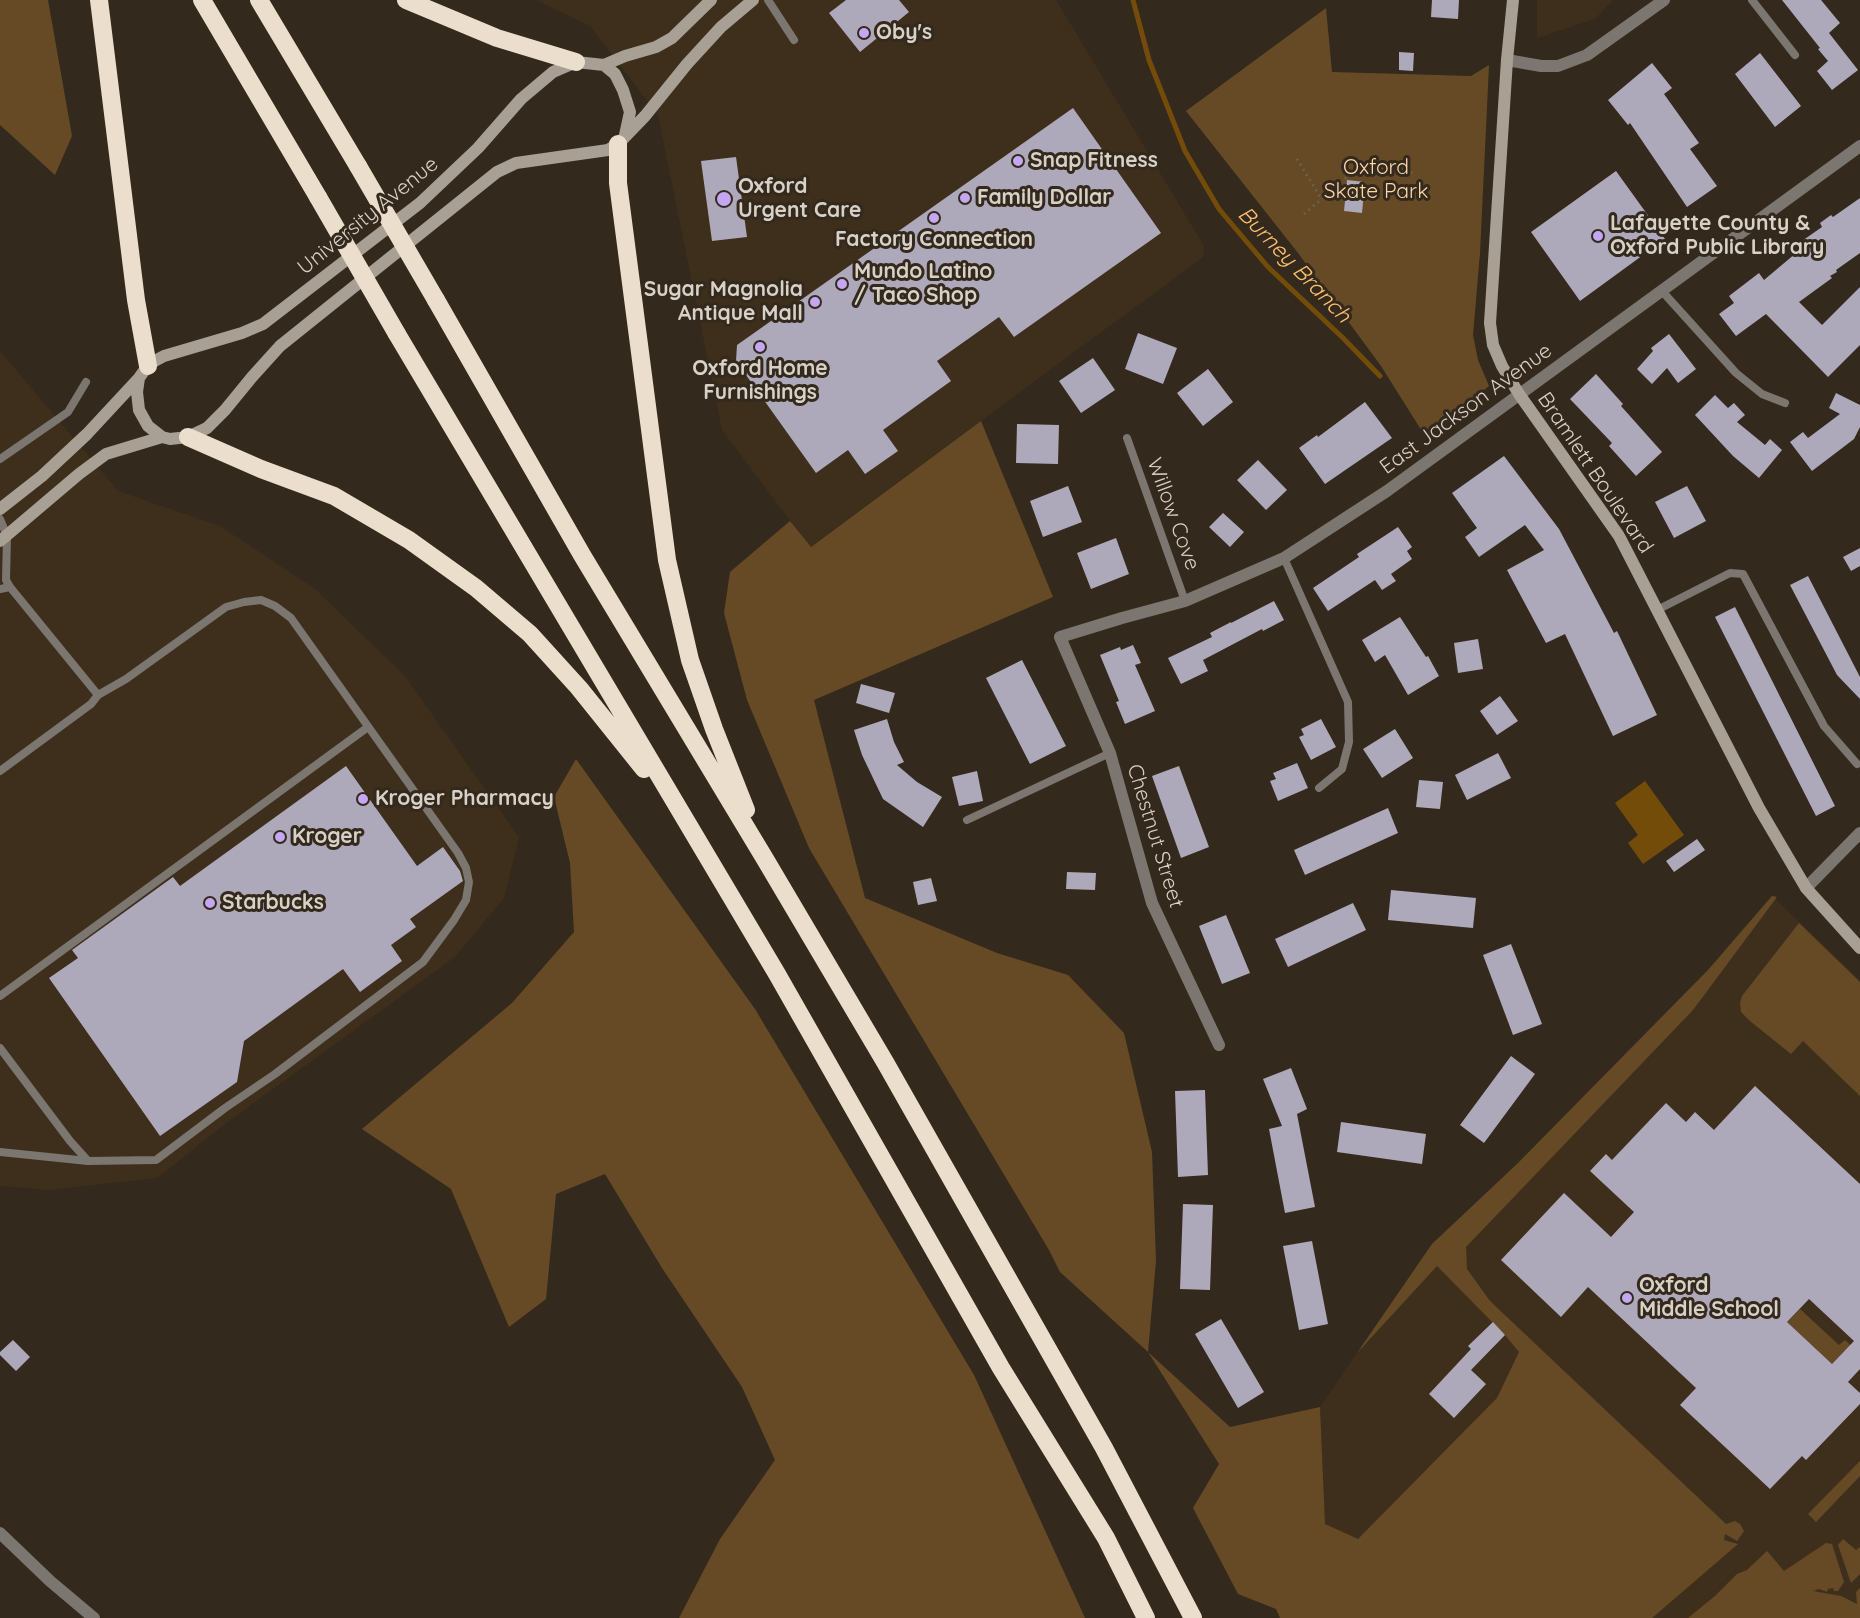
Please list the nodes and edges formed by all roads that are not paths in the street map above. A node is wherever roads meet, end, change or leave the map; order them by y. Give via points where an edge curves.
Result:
1 (99, 0) edge
2 (202, 0) edge
3 (259, 0) edge
4 (406, 0) edge
5 (711, 0) edge
6 (753, 0) edge
7 (768, 0) edge
8 (1513, 0) edge
9 (1664, 0) edge
10 (1752, 0) edge
11 (794, 39) dead end
12 (1795, 55) dead end
13 (1507, 60) junction
14 (576, 62) junction
15 (604, 65) junction
16 (621, 141) junction
17 (1860, 146) edge
18 (1661, 290) junction
19 (143, 372) junction
20 (86, 382) dead end
21 (1518, 394) junction
22 (1785, 403) dead end
23 (162, 436) junction
24 (188, 437) junction
25 (1127, 438) dead end
26 (0, 459) edge
27 (0, 509) edge
28 (0, 519) edge
29 (3, 538) edge
30 (1284, 558) junction
31 (10, 587) junction
32 (0, 589) edge
33 (1185, 601) junction
34 (1657, 610) junction
35 (1060, 637) joint
36 (98, 695) junction
37 (368, 727) junction
38 (1110, 753) junction
39 (1857, 764) dead end
40 (0, 771) edge
41 (1319, 788) dead end
42 (684, 819) junction
43 (967, 820) dead end
44 (1860, 833) edge
45 (765, 859) junction
46 (1806, 888) junction
47 (1860, 948) edge
48 (0, 996) edge
49 (1220, 1045) dead end
50 (0, 1048) edge
51 (0, 1152) edge
52 (88, 1161) junction
53 (0, 1533) edge
54 (94, 1618) edge
55 (1146, 1618) edge
56 (1193, 1618) edge

1 - 19 highway
2 - 42 highway, bridge
3 - 45 highway, bridge via 582,555
4 - 14 highway via 497,38
5 - 15 main road via 672,38
6 - 16 main road via 721,27
7 - 11 lane
8 - 13 main road, Bramlett Boulevard
9 - 13 street via 1587,56 1558,66
10 - 12 lane
13 - 21 main road, Bramlett Boulevard via 1490,323 1493,345
14 - 15 main road
14 - 19 main road, University Avenue via 553,72 520,99 478,148 420,203 263,324 164,356
15 - 16 main road via 615,74 630,112
16 - 24 main road via 608,150 516,163 497,172 280,346 207,428
16 - 45 highway via 618,183 667,560 690,660
17 - 18 street, East Jackson Avenue
18 - 21 street, East Jackson Avenue
18 - 22 lane via 1736,373 1762,394
19 - 23 main road via 137,392 139,410 148,426
19 - 27 main road, University Avenue via 87,434
20 - 26 lane via 68,412
21 - 30 street, East Jackson Avenue via 1387,491
21 - 34 main road, Bramlett Boulevard via 1619,536
23 - 24 main road
23 - 29 main road via 106,454
24 - 42 highway via 334,496 409,540 476,588 530,634 579,688
25 - 33 lane, Willow Cove
28 - 29 lane
29 - 31 lane
30 - 33 street, East Jackson Avenue
30 - 41 lane via 1348,702 1349,742 1342,769
31 - 32 lane
31 - 36 lane
33 - 35 street, East Jackson Avenue
34 - 39 lane via 1730,573 1743,574 1824,726
34 - 46 main road, Bramlett Boulevard via 1759,808
35 - 38 street, Chestnut Street
36 - 37 lane via 226,606 261,600 291,618
36 - 40 lane
37 - 48 lane
37 - 52 lane via 466,868 466,900 454,920 423,962 156,1160
38 - 43 lane
38 - 49 street, Chestnut Street via 1152,903
42 - 55 highway via 1001,1368 1106,1538
44 - 46 street
45 - 56 highway via 1104,1449
46 - 47 main road, Bramlett Boulevard
50 - 52 lane
51 - 52 lane
53 - 54 street

